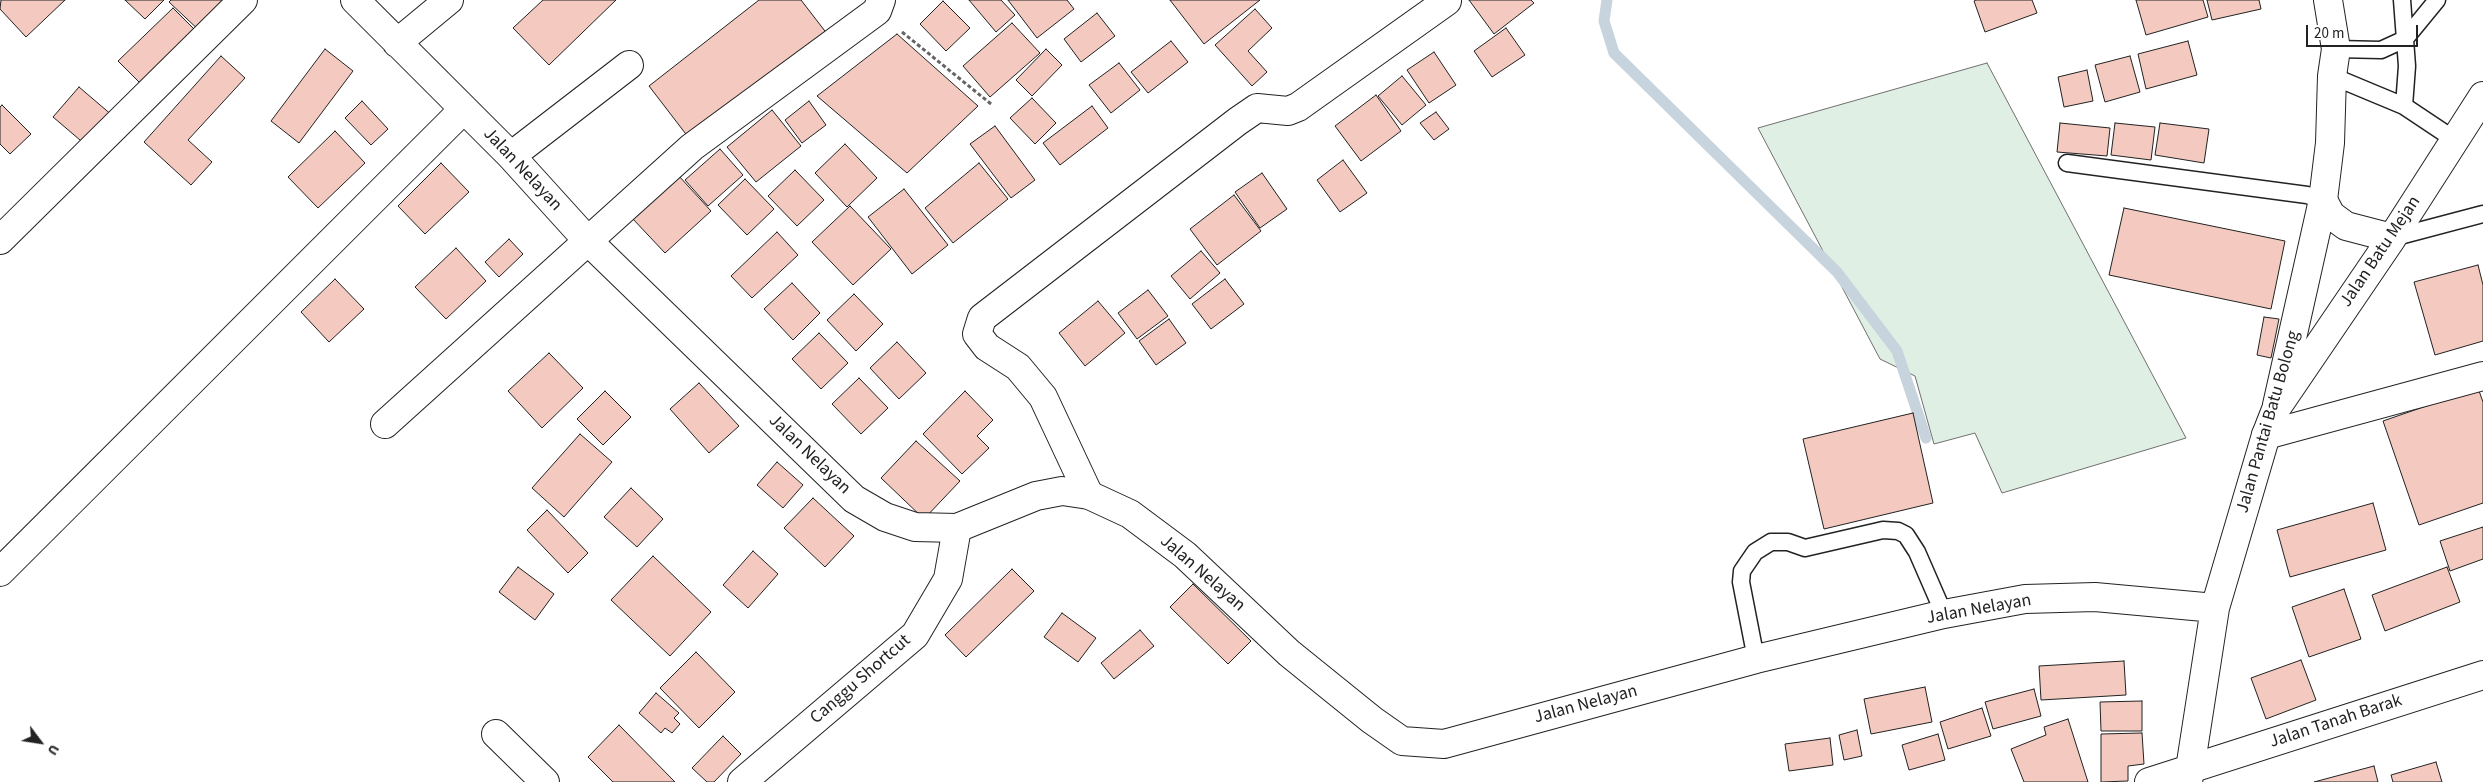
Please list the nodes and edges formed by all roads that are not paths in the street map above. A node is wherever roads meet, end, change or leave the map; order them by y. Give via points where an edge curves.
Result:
1 (243, 0) edge
2 (355, 0) edge
3 (449, 0) edge
4 (2328, 0) edge
5 (2402, 0) edge
6 (2437, 0) edge
7 (1447, 1) edge
8 (879, 6) edge
9 (2405, 39) junction
10 (397, 42) junction
11 (2336, 49) junction
12 (629, 65) dead end
13 (2332, 76) junction
14 (2483, 96) edge
15 (2404, 106) junction
16 (464, 109) junction
17 (2455, 140) junction
18 (511, 156) junction
19 (2067, 163) dead end
20 (2323, 200) junction
21 (2483, 214) edge
22 (2392, 238) junction
23 (0, 240) edge
24 (588, 241) junction
25 (2483, 376) edge
26 (2277, 406) junction
27 (385, 424) dead end
28 (2266, 435) junction
29 (1089, 494) junction
30 (956, 528) junction
31 (0, 572) edge
32 (2215, 608) junction
33 (1944, 614) junction
34 (1756, 659) junction
35 (2483, 675) edge
36 (496, 734) dead end
37 (2189, 775) edge
38 (545, 782) edge
39 (742, 782) edge
40 (2149, 782) edge

1 - 23 street
2 - 10 street, Jalan Nelayan
3 - 10 street
4 - 11 street, Jalan Pantai Batu Bolong
5 - 9 lane
6 - 9 lane
7 - 29 street via 1298,107 1288,112 1257,108 982,318 977,334 987,347 1018,367 1043,397
8 - 24 street via 692,147
9 - 11 lane via 2382,50
9 - 15 lane
10 - 16 street, Jalan Nelayan
11 - 13 street, Jalan Pantai Batu Bolong
12 - 18 street
13 - 15 lane
13 - 20 street, Jalan Pantai Batu Bolong via 2330,143
14 - 17 street, Jalan Batu Mejan
15 - 17 lane
16 - 18 street, Jalan Nelayan
16 - 31 street
17 - 22 street, Jalan Batu Mejan
18 - 24 street, Jalan Nelayan
19 - 20 lane
20 - 22 street via 2332,215 2346,226
20 - 26 street, Jalan Pantai Batu Bolong
21 - 22 lane
22 - 26 street, Jalan Batu Mejan
24 - 27 street
24 - 30 street, Jalan Nelayan via 854,499 885,517 915,527
25 - 28 street
26 - 28 street, Jalan Pantai Batu Bolong
28 - 32 street, Jalan Pantai Batu Bolong
29 - 30 street, Jalan Nelayan via 1062,491 1036,496
29 - 34 street, Jalan Nelayan via 1130,514 1185,555 1290,653 1402,741 1444,744
30 - 39 street, Canggu Shortcut via 948,579 914,635
32 - 33 street, Jalan Nelayan via 2095,597 2025,599
32 - 37 street, Jalan Pantai Batu Bolong
33 - 34 street, Jalan Nelayan
33 - 34 lane via 1917,552 1906,535 1898,531 1883,530 1805,548 1788,542 1771,542 1755,552 1742,571 1741,582
35 - 37 street, Jalan Tanah Barak
36 - 38 street
37 - 40 street, Jalan Tanah Barak

